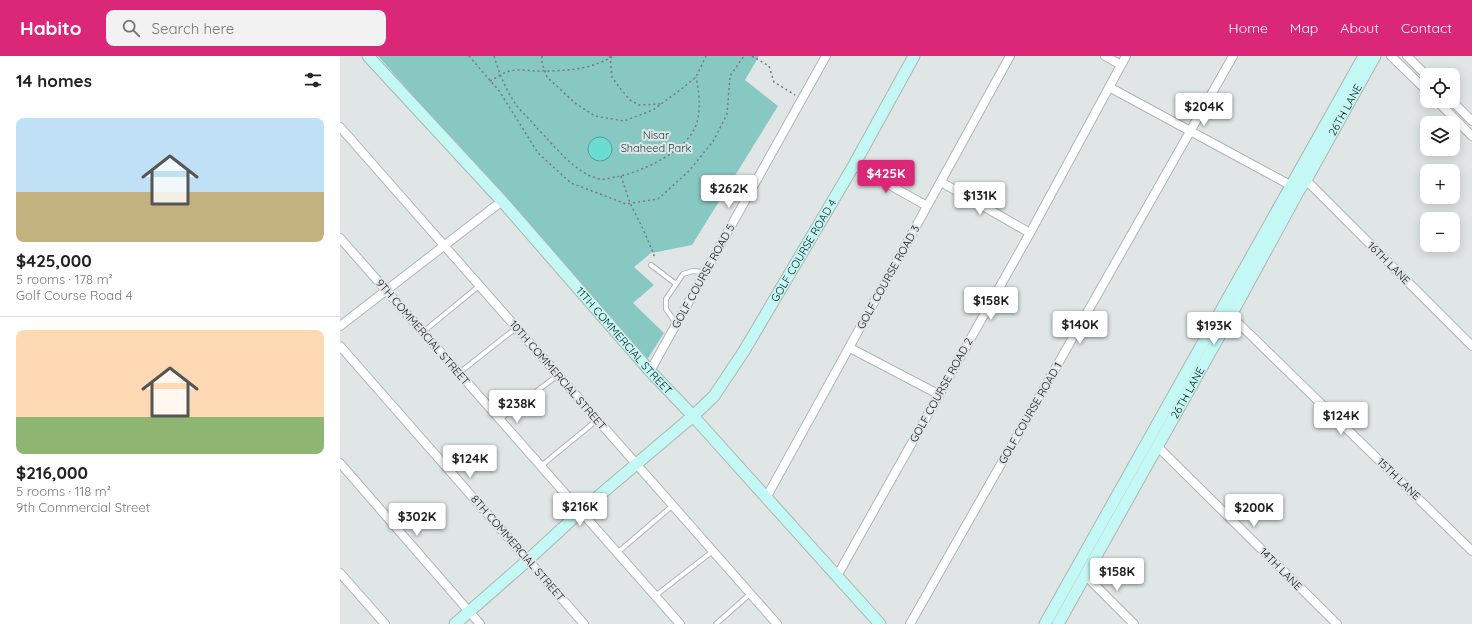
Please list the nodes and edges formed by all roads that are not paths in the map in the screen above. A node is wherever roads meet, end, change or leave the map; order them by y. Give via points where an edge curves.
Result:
1 (368, 56) edge
2 (826, 56) edge
3 (914, 56) edge
4 (1010, 56) edge
5 (1105, 56) edge
6 (1126, 56) edge
7 (1233, 56) edge
8 (1364, 56) edge
9 (1375, 56) edge
10 (1391, 56) edge
11 (1408, 56) edge
12 (1122, 65) junction
13 (1420, 69) edge
14 (1420, 84) edge
15 (1109, 87) junction
16 (1444, 108) edge
17 (1459, 108) edge
18 (1472, 121) edge
19 (340, 127) edge
20 (1190, 131) junction
21 (1472, 136) edge
22 (854, 165) junction
23 (1306, 180) junction
24 (941, 182) junction
25 (1290, 185) junction
26 (502, 201) junction
27 (927, 206) junction
28 (1030, 233) junction
29 (340, 238) edge
30 (443, 244) junction
31 (651, 265) road end
32 (706, 272) junction
33 (676, 284) junction
34 (480, 286) junction
35 (386, 290) junction
36 (1222, 308) junction
37 (1231, 315) junction
38 (677, 324) junction
39 (340, 326) edge
40 (517, 328) junction
41 (423, 332) junction
42 (340, 346) edge
43 (1472, 346) edge
44 (850, 348) junction
45 (650, 371) junction
46 (459, 373) junction
47 (558, 375) junction
48 (938, 394) junction
49 (693, 416) junction
50 (500, 419) junction
51 (598, 420) junction
52 (1157, 446) junction
53 (340, 463) edge
54 (636, 464) junction
55 (541, 466) junction
56 (766, 498) junction
57 (673, 505) junction
58 (581, 511) junction
59 (713, 551) junction
60 (1472, 551) edge
61 (617, 553) junction
62 (528, 560) junction
63 (340, 573) edge
64 (1085, 575) junction
65 (837, 576) junction
66 (750, 594) junction
67 (655, 596) junction
68 (469, 611) junction
69 (385, 624) edge
70 (455, 624) edge
71 (480, 624) edge
72 (584, 624) edge
73 (680, 624) edge
74 (716, 624) edge
75 (777, 624) edge
76 (880, 624) edge
77 (910, 624) edge
78 (1045, 624) edge
79 (1058, 624) edge
80 (1134, 624) edge
81 (1337, 624) edge

1 - 26 street, 11TH COMMERCIAL STREET
2 - 32 street, GOLF COURSE ROAD 5
3 - 22 street, GOLF COURSE ROAD 4
4 - 24 street, GOLF COURSE ROAD 3
5 - 12 street
6 - 12 street, GOLF COURSE ROAD 2
7 - 20 street, GOLF COURSE ROAD 1
8 - 25 street
9 - 23 street, 26TH LANE
10 - 14 street
11 - 13 street
12 - 15 street, GOLF COURSE ROAD 2
15 - 20 street
15 - 28 street, GOLF COURSE ROAD 2
16 - 21 street
17 - 18 street
19 - 30 street, 10TH COMMERCIAL STREET
20 - 25 street
20 - 77 street, GOLF COURSE ROAD 1
22 - 27 street
22 - 49 street, GOLF COURSE ROAD 4 via 744,351 714,396
23 - 37 street, 26TH LANE
23 - 43 street, 16TH LANE
24 - 27 street, GOLF COURSE ROAD 3
24 - 28 street
25 - 36 street
26 - 30 street
26 - 45 street, 11TH COMMERCIAL STREET
27 - 44 street, GOLF COURSE ROAD 3
28 - 48 street, GOLF COURSE ROAD 2
29 - 35 street, 9TH COMMERCIAL STREET
30 - 34 street, 10TH COMMERCIAL STREET
30 - 35 street
31 - 33 lane
32 - 33 lane via 688,271
32 - 38 street, GOLF COURSE ROAD 5
33 - 38 lane via 665,304
34 - 40 street, 10TH COMMERCIAL STREET
34 - 41 lane
35 - 39 street
35 - 41 street, 9TH COMMERCIAL STREET
36 - 37 street, 15TH LANE
36 - 78 street
37 - 52 street, 26TH LANE
37 - 60 street, 15TH LANE
38 - 45 street, GOLF COURSE ROAD 5
40 - 46 lane
40 - 47 street, 10TH COMMERCIAL STREET
41 - 46 street, 9TH COMMERCIAL STREET
42 - 62 street, 8TH COMMERCIAL STREET
44 - 48 street
44 - 56 street, GOLF COURSE ROAD 3
45 - 49 street, 11TH COMMERCIAL STREET
46 - 50 street, 9TH COMMERCIAL STREET
47 - 50 lane
47 - 51 street, 10TH COMMERCIAL STREET
48 - 65 street, GOLF COURSE ROAD 2
49 - 54 street, GOLF COURSE ROAD 4
49 - 56 street, 11TH COMMERCIAL STREET
50 - 55 street, 9TH COMMERCIAL STREET
51 - 54 street, 10TH COMMERCIAL STREET
51 - 55 lane
52 - 64 street, 26TH LANE
52 - 81 street, 14TH LANE
53 - 68 street
54 - 57 street, 10TH COMMERCIAL STREET
54 - 58 street, GOLF COURSE ROAD 4
55 - 58 street, 9TH COMMERCIAL STREET
56 - 65 street, 11TH COMMERCIAL STREET
57 - 59 street, 10TH COMMERCIAL STREET
57 - 61 lane
58 - 61 street, 9TH COMMERCIAL STREET
58 - 62 street, GOLF COURSE ROAD 4
59 - 66 street, 10TH COMMERCIAL STREET
59 - 67 lane
61 - 67 street, 9TH COMMERCIAL STREET
62 - 68 street, GOLF COURSE ROAD 4
62 - 72 street, 8TH COMMERCIAL STREET
63 - 69 street
64 - 79 street, 26TH LANE
64 - 80 street
65 - 76 street, 11TH COMMERCIAL STREET
66 - 74 lane
66 - 75 street, 10TH COMMERCIAL STREET
67 - 73 street, 9TH COMMERCIAL STREET
68 - 70 street, GOLF COURSE ROAD 4
68 - 71 street

